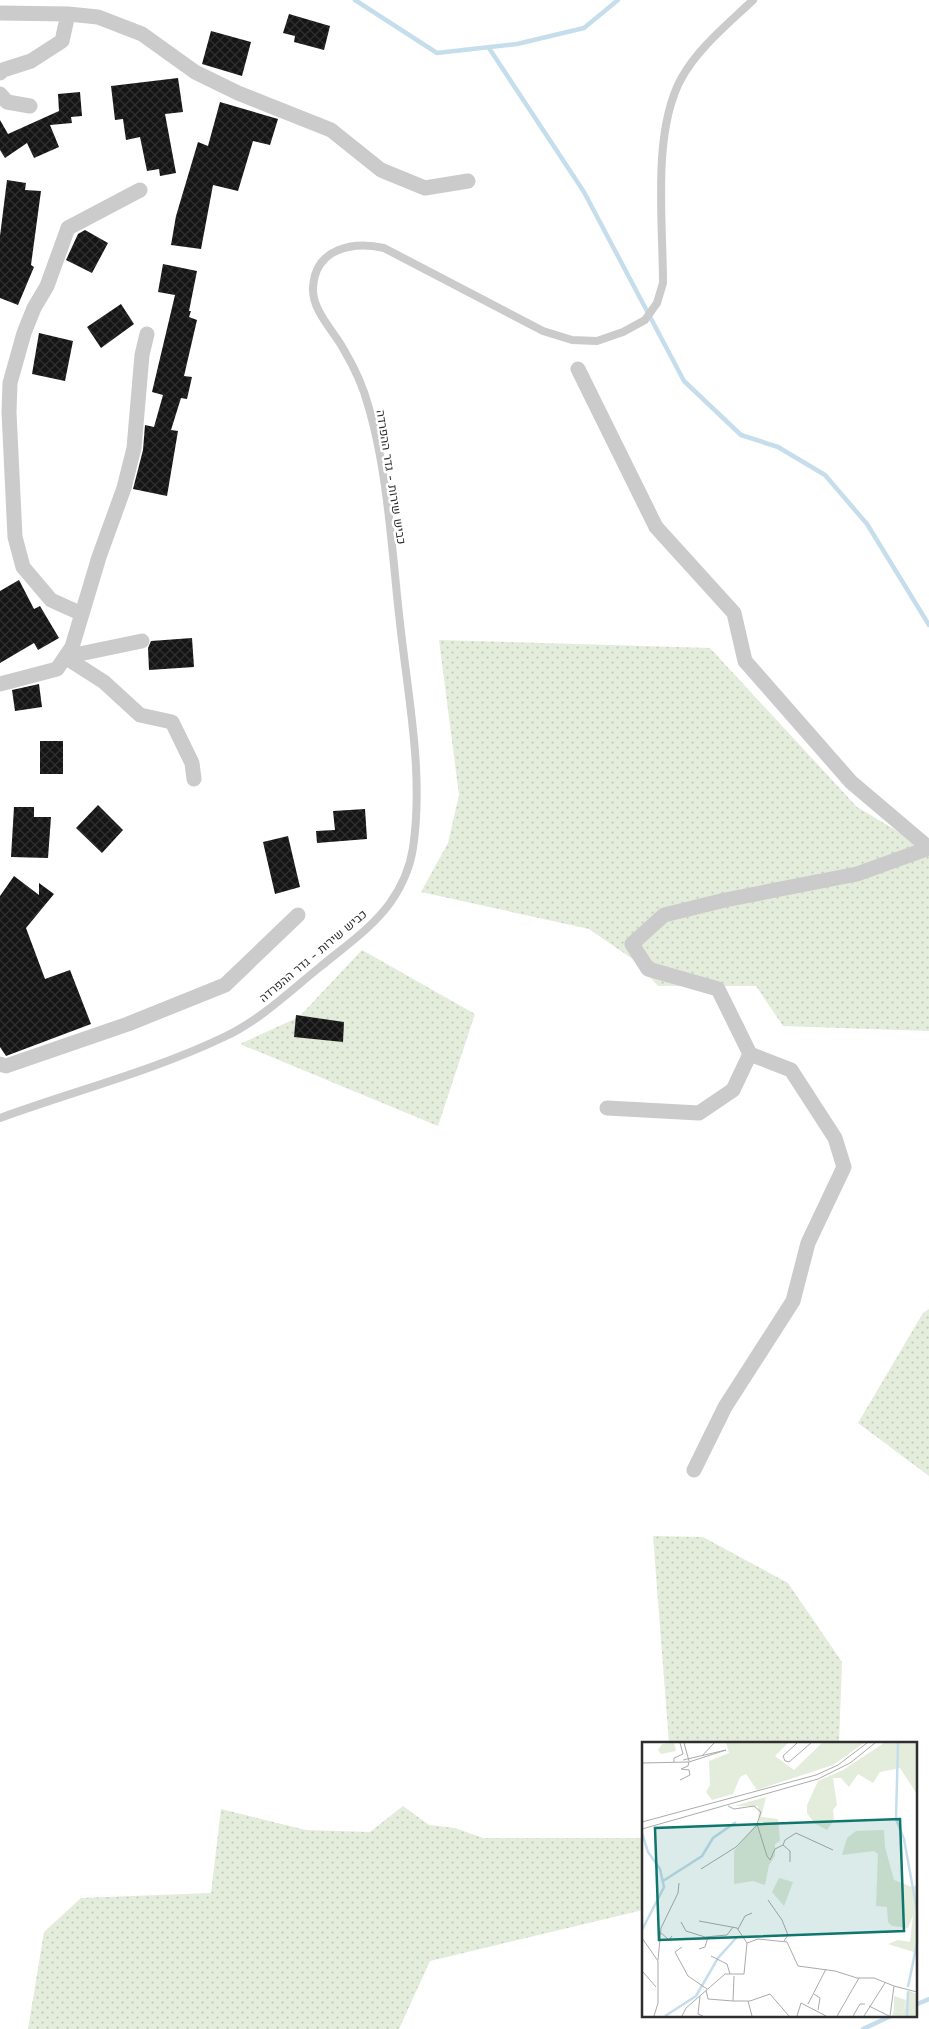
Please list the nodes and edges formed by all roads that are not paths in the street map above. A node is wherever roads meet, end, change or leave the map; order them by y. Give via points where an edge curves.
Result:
1 (753, 0) edge
2 (0, 13) edge
3 (68, 14) junction
4 (0, 73) edge
5 (0, 94) edge
6 (30, 106) dead end
7 (468, 181) dead end
8 (140, 190) dead end
9 (147, 334) dead end
10 (578, 369) dead end
11 (4, 404) edge
12 (82, 614) junction
13 (142, 641) dead end
14 (65, 657) junction
15 (0, 684) edge
16 (194, 779) dead end
17 (929, 848) edge
18 (298, 914) dead end
19 (750, 1054) junction
20 (0, 1064) edge
21 (608, 1108) dead end
22 (0, 1118) edge
23 (694, 1470) dead end

1 - 22 lane, כביש שירות - גדר ההפרדה via 698,57 682,78 668,110 662,145 663,283 645,320 624,332 597,341 572,340 543,331 384,248 365,243 350,245 331,253 319,267 312,286 314,303 345,351 363,388 388,513 418,782 413,850 405,878 389,904 358,936 272,1006 226,1037
2 - 3 street
3 - 4 street via 62,41 31,61
3 - 7 street via 98,17 142,34 196,72 238,93 331,130 381,170 425,188
5 - 6 street via 7,102
8 - 11 street via 68,228 47,286 24,333
9 - 12 street via 142,354 134,448
10 - 17 street via 656,527 734,613 745,661 851,782
11 - 12 street via 15,537 23,566 51,600
12 - 14 street via 72,648
13 - 14 street
14 - 15 street via 57,669
14 - 16 street via 104,682 140,715 172,722 192,763
17 - 19 street via 857,874 664,915 632,944 648,969 718,989
18 - 20 street via 225,985 128,1024 6,1066
19 - 21 street via 733,1090 698,1113
19 - 23 street via 791,1070 835,1138 844,1167 808,1243 793,1301 725,1407

